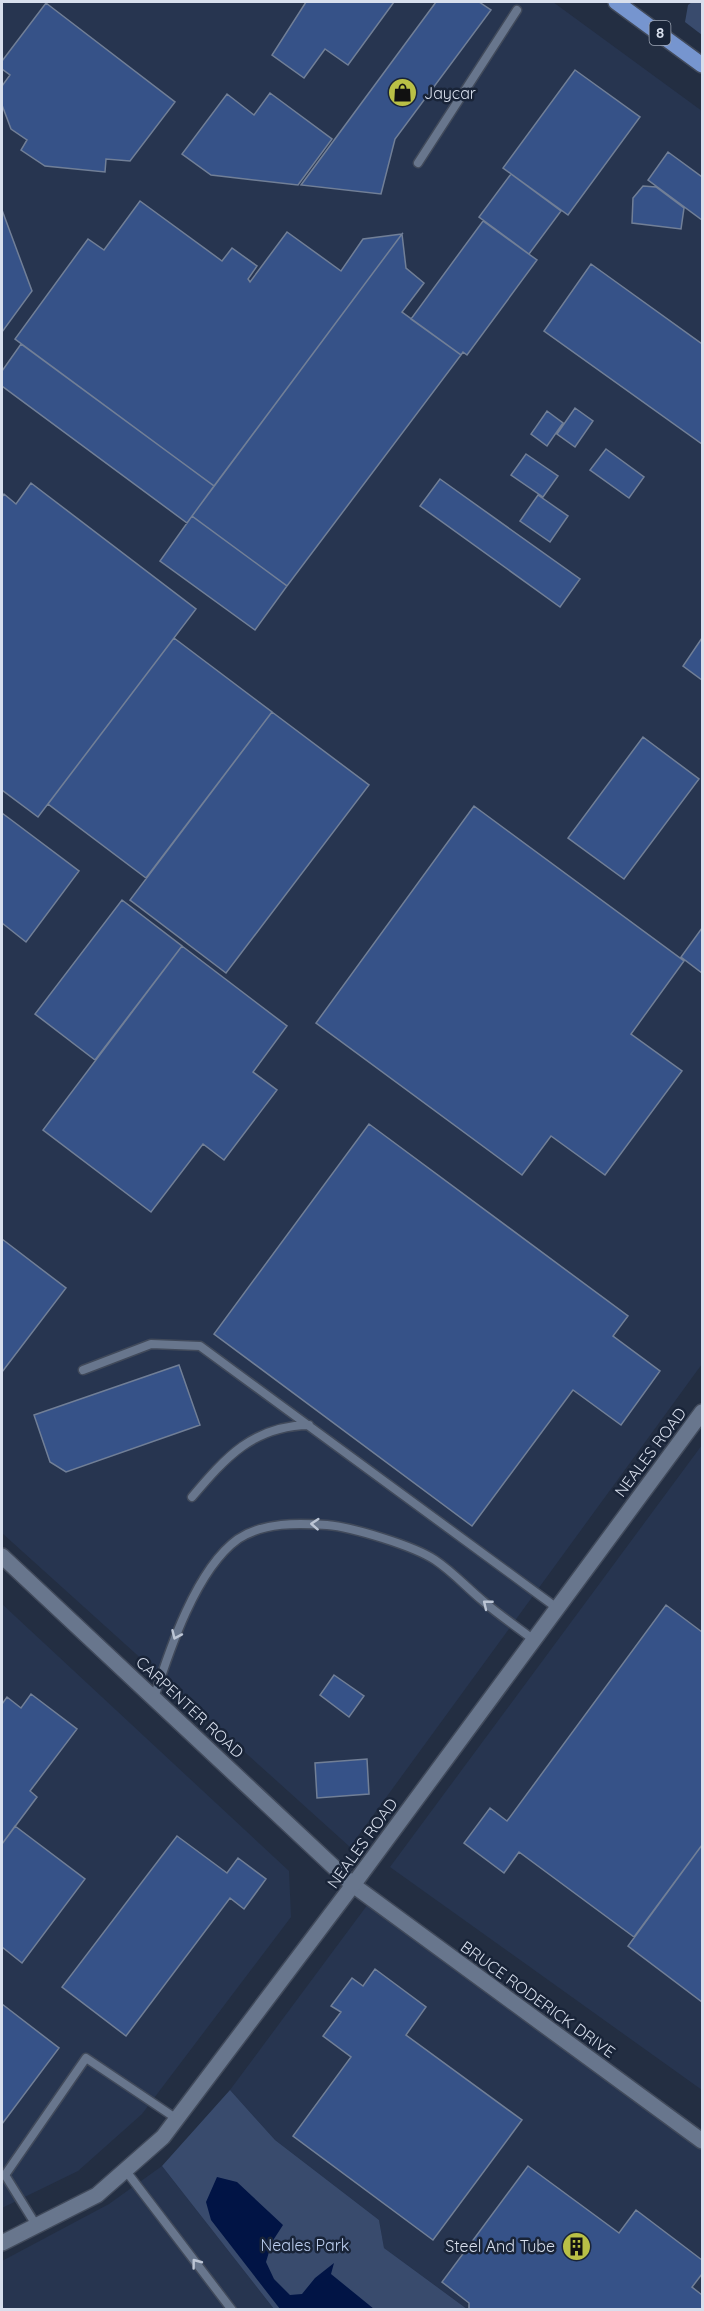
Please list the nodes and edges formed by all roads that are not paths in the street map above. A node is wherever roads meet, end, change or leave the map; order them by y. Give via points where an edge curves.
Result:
1 (616, 2) edge
2 (517, 10) dead end
3 (702, 65) edge
4 (418, 163) dead end
5 (82, 1370) dead end
6 (702, 1412) edge
7 (310, 1425) junction
8 (192, 1497) dead end
9 (2, 1556) edge
10 (557, 1608) junction
11 (534, 1640) junction
12 (154, 1698) junction
13 (353, 1885) junction
14 (177, 2119) junction
15 (702, 2141) edge
16 (126, 2171) junction
17 (36, 2225) junction
18 (2, 2243) edge
19 (232, 2310) edge

1 - 3 main road, 8
2 - 4 lane
5 - 7 lane via 151,1344 200,1346
6 - 10 street, NEALES ROAD
7 - 8 lane via 288,1425 259,1435 225,1458
7 - 10 lane
9 - 12 street, CARPENTER ROAD
10 - 11 street, NEALES ROAD
11 -> 12 lane via 432,1558 349,1527 303,1523 270,1526 239,1539 214,1563 190,1604
11 - 13 street, NEALES ROAD
12 - 13 street, CARPENTER ROAD
13 - 14 street, NEALES ROAD
13 - 15 street, BRUCE RODERICK DRIVE
14 - 16 street, NEALES ROAD via 164,2137
14 - 17 lane via 86,2058 5,2175
16 - 17 street, NEALES ROAD via 97,2195
19 -> 16 lane
17 - 18 street, NEALES ROAD

